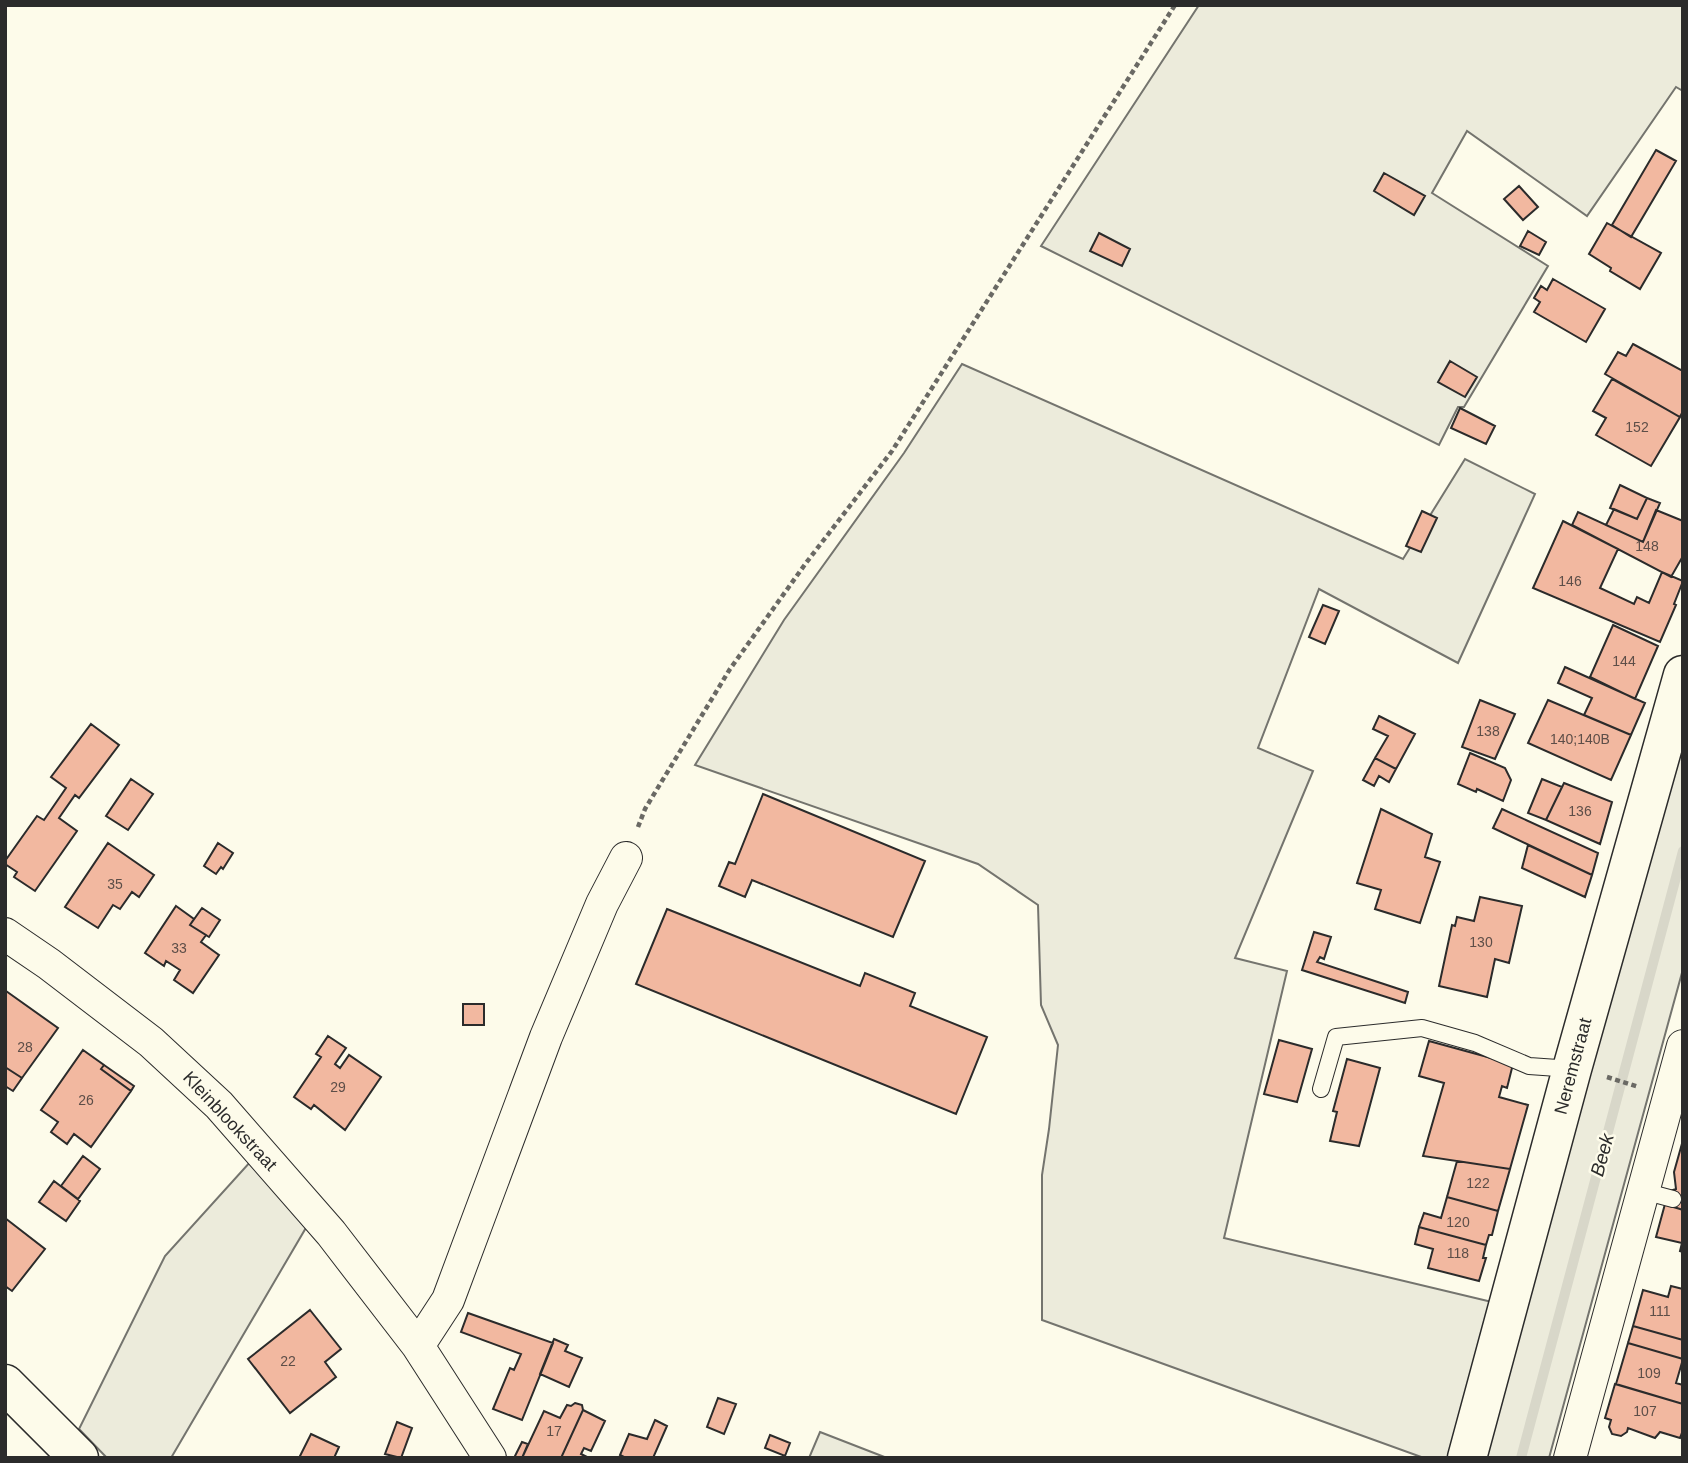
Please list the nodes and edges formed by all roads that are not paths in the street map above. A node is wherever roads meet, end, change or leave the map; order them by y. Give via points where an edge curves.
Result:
1 (1683, 674) edge
2 (626, 859) road end
3 (5, 934) edge
4 (1683, 1046) edge
5 (1588, 1073) junction
6 (1321, 1089) dead end
7 (1676, 1096) edge
8 (418, 1346) junction
9 (5, 1384) edge
10 (79, 1458) edge
11 (490, 1458) edge
12 (1467, 1458) edge
13 (1570, 1458) edge

1 - 5 street, Neremstraat
2 - 8 street via 546,1037 448,1300
3 - 8 street, Kleinblookstraat via 151,1042 219,1105 331,1233
4 - 7 street
5 - 6 lane via 1529,1066 1475,1043 1422,1028 1336,1037
5 - 12 street, Neremstraat
7 - 13 street via 1658,1195
8 - 11 street, Kleinblookstraat
9 - 10 street

